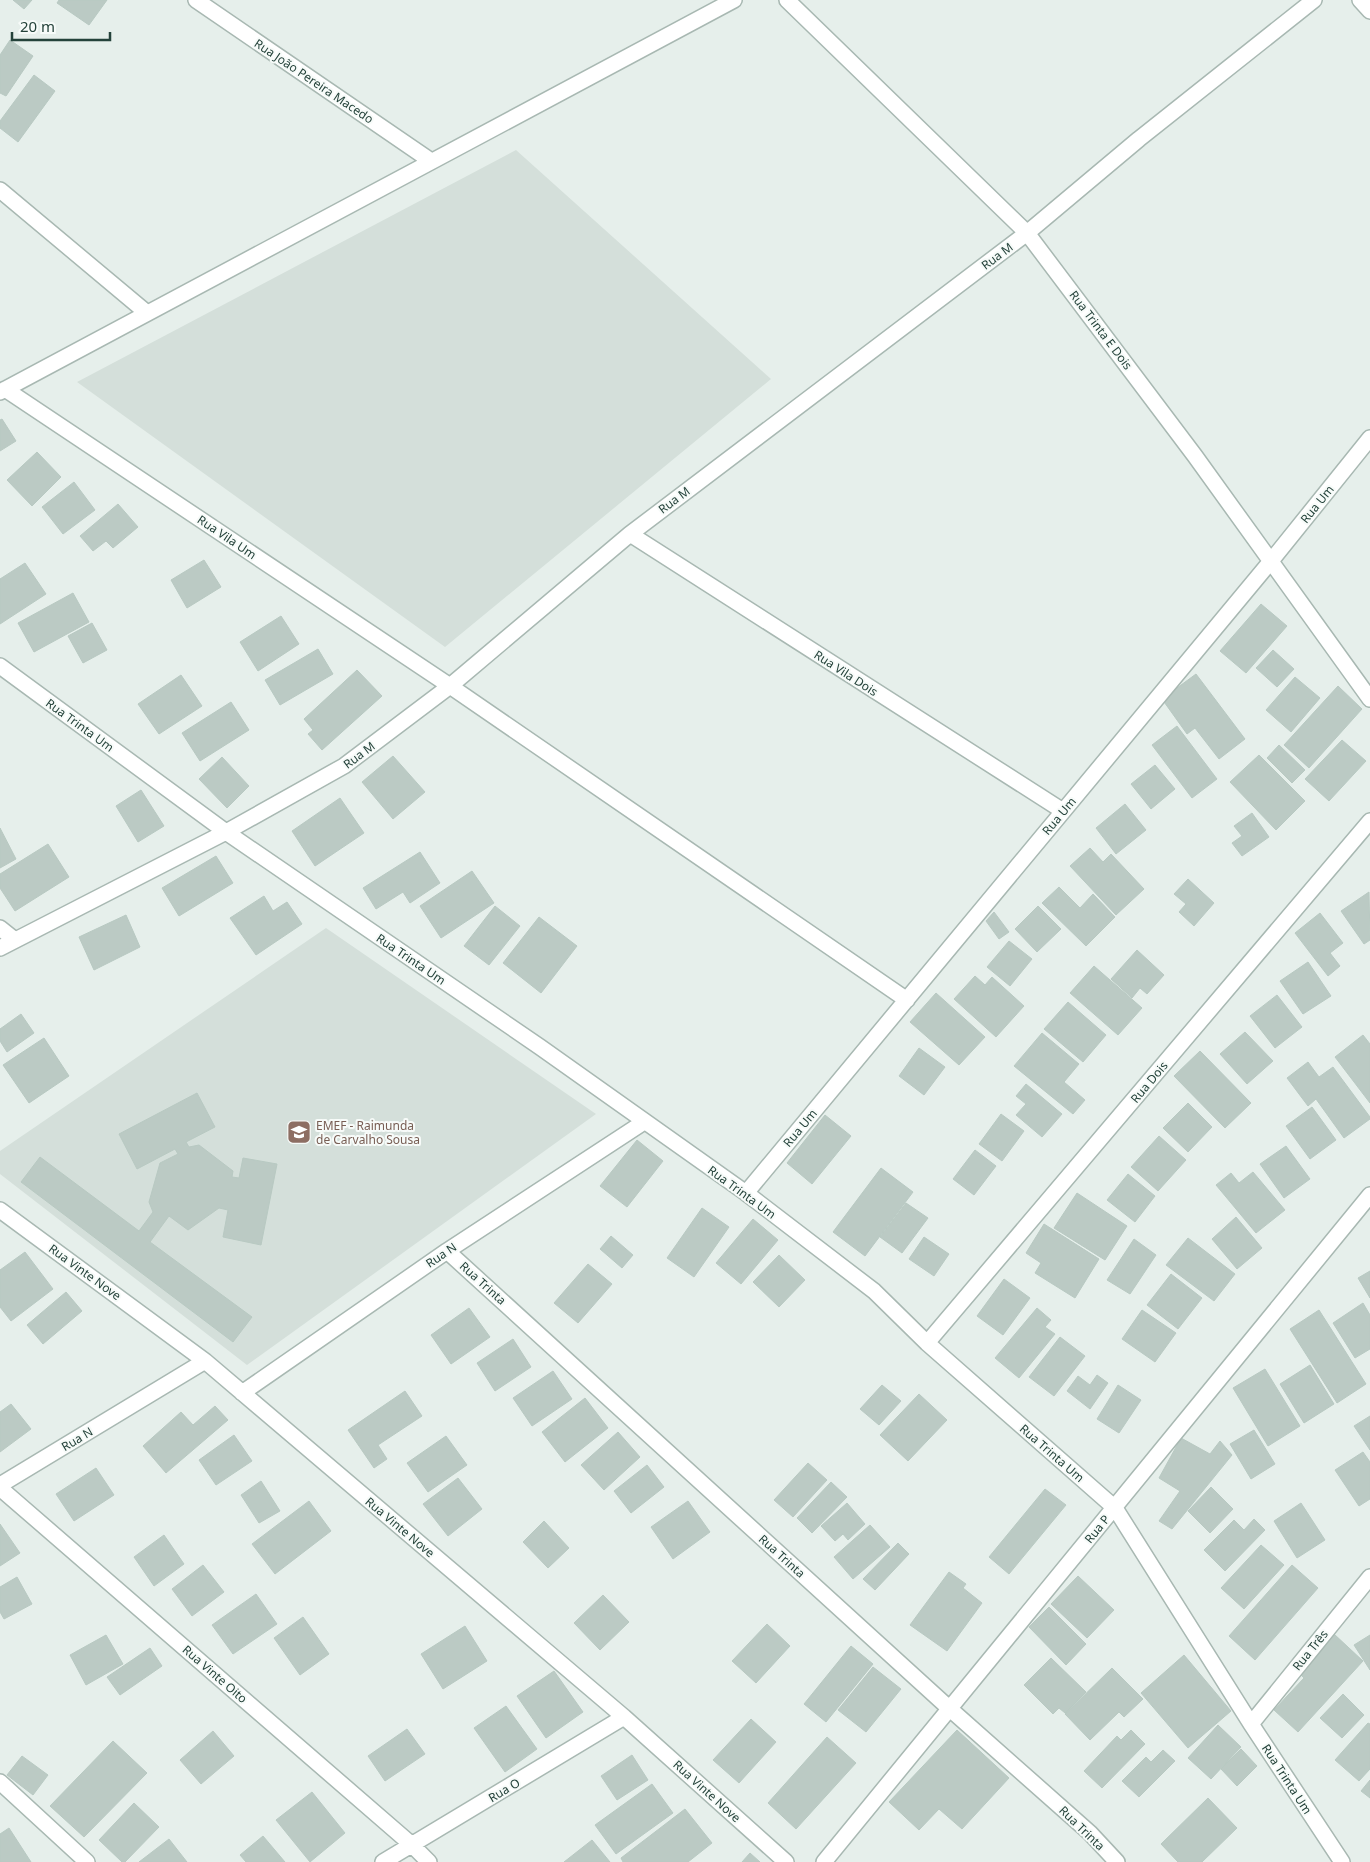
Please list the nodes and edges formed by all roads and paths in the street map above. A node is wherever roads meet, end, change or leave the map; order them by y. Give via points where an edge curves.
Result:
1 (196, 0) edge
2 (734, 0) edge
3 (787, 0) edge
4 (1314, 0) edge
5 (1360, 0) edge
6 (1370, 11) edge
7 (431, 161) junction
8 (0, 190) edge
9 (1027, 233) junction
10 (147, 313) junction
11 (2, 391) edge
12 (1370, 438) edge
13 (630, 534) junction
14 (1271, 561) junction
15 (0, 666) edge
16 (450, 686) junction
17 (1370, 699) edge
18 (1063, 812) junction
19 (1370, 821) edge
20 (226, 832) junction
21 (0, 928) edge
22 (15, 940) junction
23 (0, 948) edge
24 (906, 1000) junction
25 (644, 1122) junction
26 (746, 1193) junction
27 (1370, 1195) edge
28 (0, 1210) edge
29 (447, 1251) junction
30 (927, 1343) junction
31 (205, 1361) junction
32 (242, 1393) junction
33 (0, 1487) edge
34 (1115, 1508) junction
35 (1370, 1577) edge
36 (950, 1709) junction
37 (624, 1718) junction
38 (1251, 1724) junction
39 (0, 1782) edge
40 (412, 1845) junction
41 (86, 1862) edge
42 (383, 1862) edge
43 (429, 1862) edge
44 (786, 1862) edge
45 (824, 1862) edge
46 (1116, 1862) edge
47 (1342, 1862) edge

1 - 7 street, Rua João Pereira Macedo
2 - 7 street
3 - 9 street, Rua Trinta E Dois
4 - 9 street, Rua M
5 - 6 street
7 - 10 street
8 - 10 street
9 - 13 street, Rua M
9 - 14 street, Rua Trinta E Dois
10 - 11 street
11 - 16 street, Rua Vila Um
12 - 14 street, Rua Um
13 - 16 street, Rua M
13 - 18 street, Rua Vila Dois
14 - 17 street, Rua Trinta E Dois
14 - 18 street, Rua Um
15 - 20 street, Rua Trinta Um
16 - 20 street, Rua M via 344,766
16 - 24 street, Rua Vila Um
18 - 24 street, Rua Um
19 - 30 street, Rua Dois
20 - 22 street, Rua M
20 - 25 street, Rua Trinta Um
21 - 22 street
22 - 23 street, Rua M
24 - 26 street, Rua Um
25 - 26 street, Rua Trinta Um
25 - 29 street, Rua N
26 - 30 street, Rua Trinta Um via 874,1291
27 - 34 street, Rua P
28 - 31 street, Rua Vinte Nove
29 - 32 street, Rua N
29 - 36 street, Rua Trinta
30 - 34 street, Rua Trinta Um
31 - 32 street, Rua Vinte Nove
31 - 33 street, Rua N
32 - 37 street, Rua Vinte Nove
33 - 40 street, Rua Vinte Oito
34 - 36 street, Rua P
34 - 38 street, Rua Trinta Um
35 - 38 street, Rua Três
36 - 45 street, Rua P
36 - 46 street, Rua Trinta via 1090,1833
37 - 40 street, Rua O
37 - 44 street, Rua Vinte Nove
38 - 47 street, Rua Trinta Um
39 - 41 street
40 - 42 street, Rua O
40 - 43 street, Rua Vinte Oito

